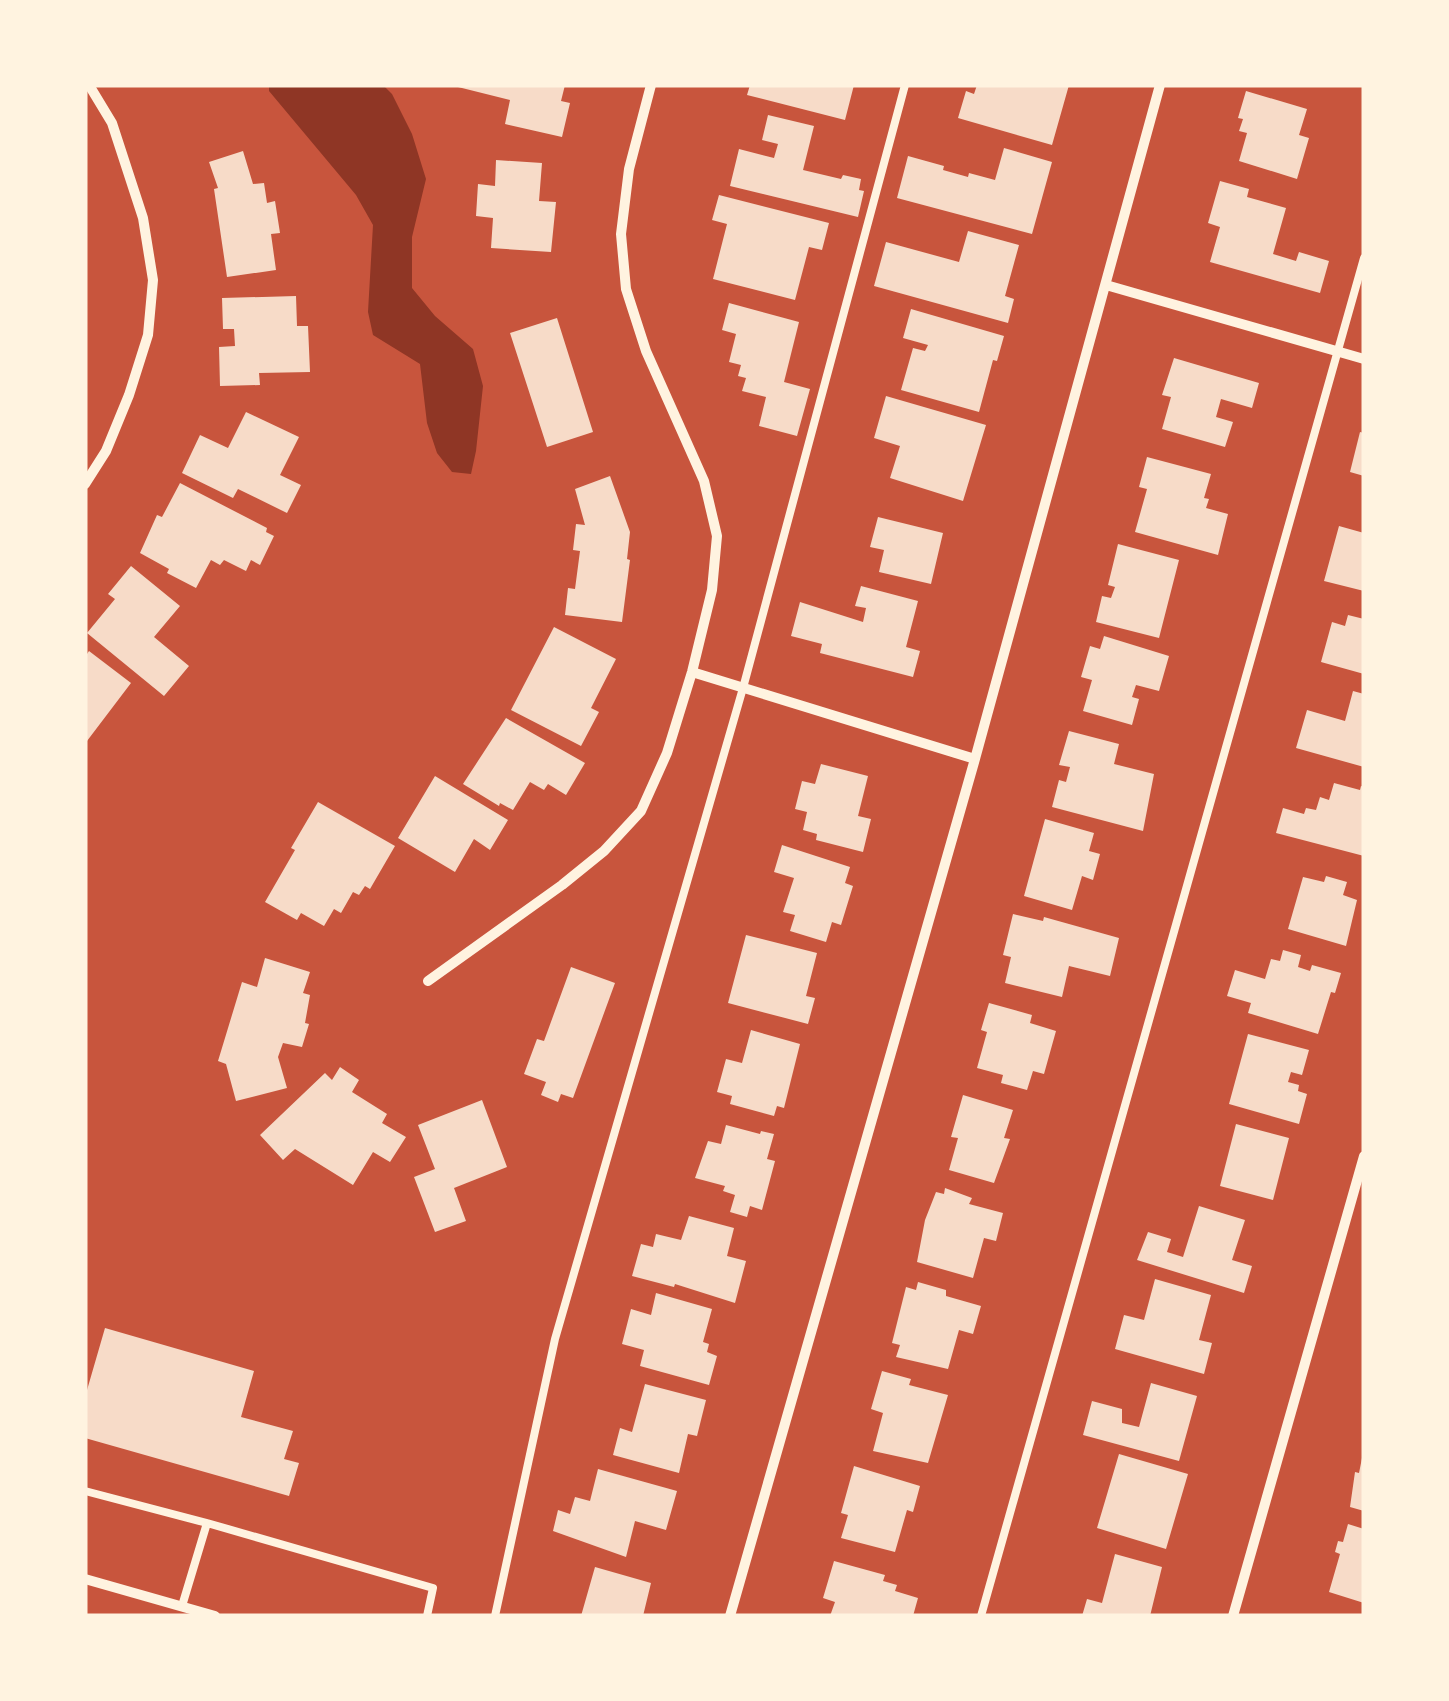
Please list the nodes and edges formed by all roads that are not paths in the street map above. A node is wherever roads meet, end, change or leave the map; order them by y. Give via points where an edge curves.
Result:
1 (89, 85) edge
2 (651, 85) edge
3 (905, 85) edge
4 (1160, 85) edge
5 (1364, 258) edge
6 (1106, 284) junction
7 (1339, 352) junction
8 (1364, 359) edge
9 (85, 484) edge
10 (692, 672) junction
11 (743, 688) junction
12 (976, 758) junction
13 (428, 981) dead end
14 (1364, 1156) edge
15 (85, 1491) edge
16 (207, 1523) junction
17 (85, 1579) edge
18 (182, 1606) junction
19 (216, 1616) edge
20 (427, 1616) edge
21 (495, 1616) edge
22 (730, 1616) edge
23 (981, 1616) edge
24 (1233, 1616) edge

1 - 9 street via 112,123 142,218 153,280 148,334 129,395
2 - 10 street via 621,234 626,290 704,481 717,536
3 - 11 lane
4 - 6 street
5 - 7 lane
6 - 7 street
6 - 12 street
7 - 8 street
7 - 23 lane
10 - 11 street
10 - 13 street via 641,811 590,863
11 - 12 street
11 - 21 lane via 555,1339
12 - 22 street
14 - 24 street
15 - 16 lane
16 - 18 lane
16 - 20 lane via 432,1588
17 - 18 street
18 - 19 street

